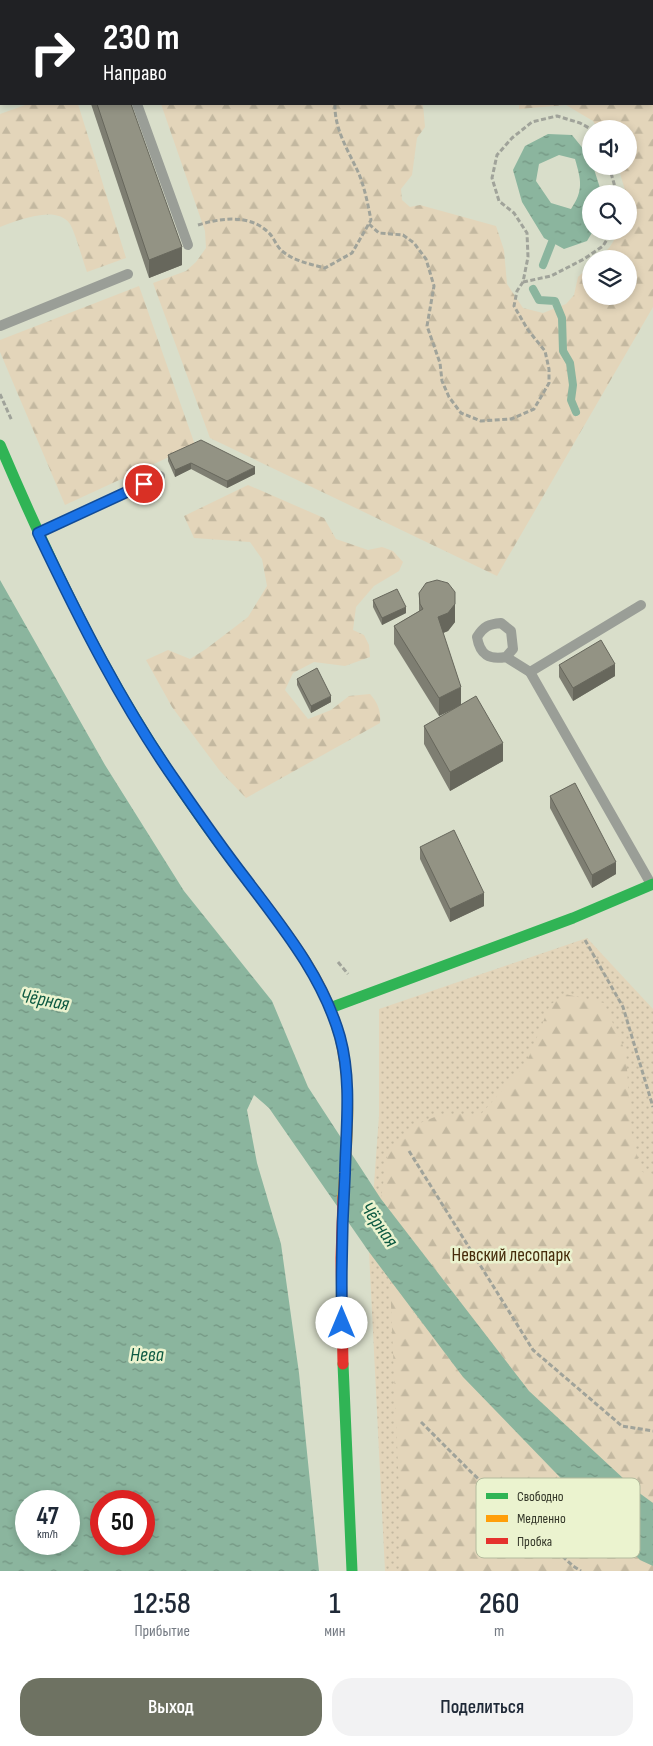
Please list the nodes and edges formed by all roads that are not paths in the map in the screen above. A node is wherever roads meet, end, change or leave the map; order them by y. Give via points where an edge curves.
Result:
1 (137, 105) edge
2 (188, 245) dead end
3 (128, 274) dead end
4 (0, 326) edge
5 (0, 445) edge
6 (160, 476) dead end
7 (38, 533) junction
8 (641, 604) dead end
9 (506, 658) dead end
10 (530, 672) junction
11 (652, 885) edge
12 (330, 1008) junction
13 (352, 1571) edge

1 - 2 lane
3 - 4 lane
5 - 7 main road
6 - 7 lane
7 - 12 main road via 113,682 175,781 293,941
8 - 10 lane
9 - 10 lane
10 - 11 lane
11 - 12 main road
12 - 13 main road via 346,1067 342,1356

